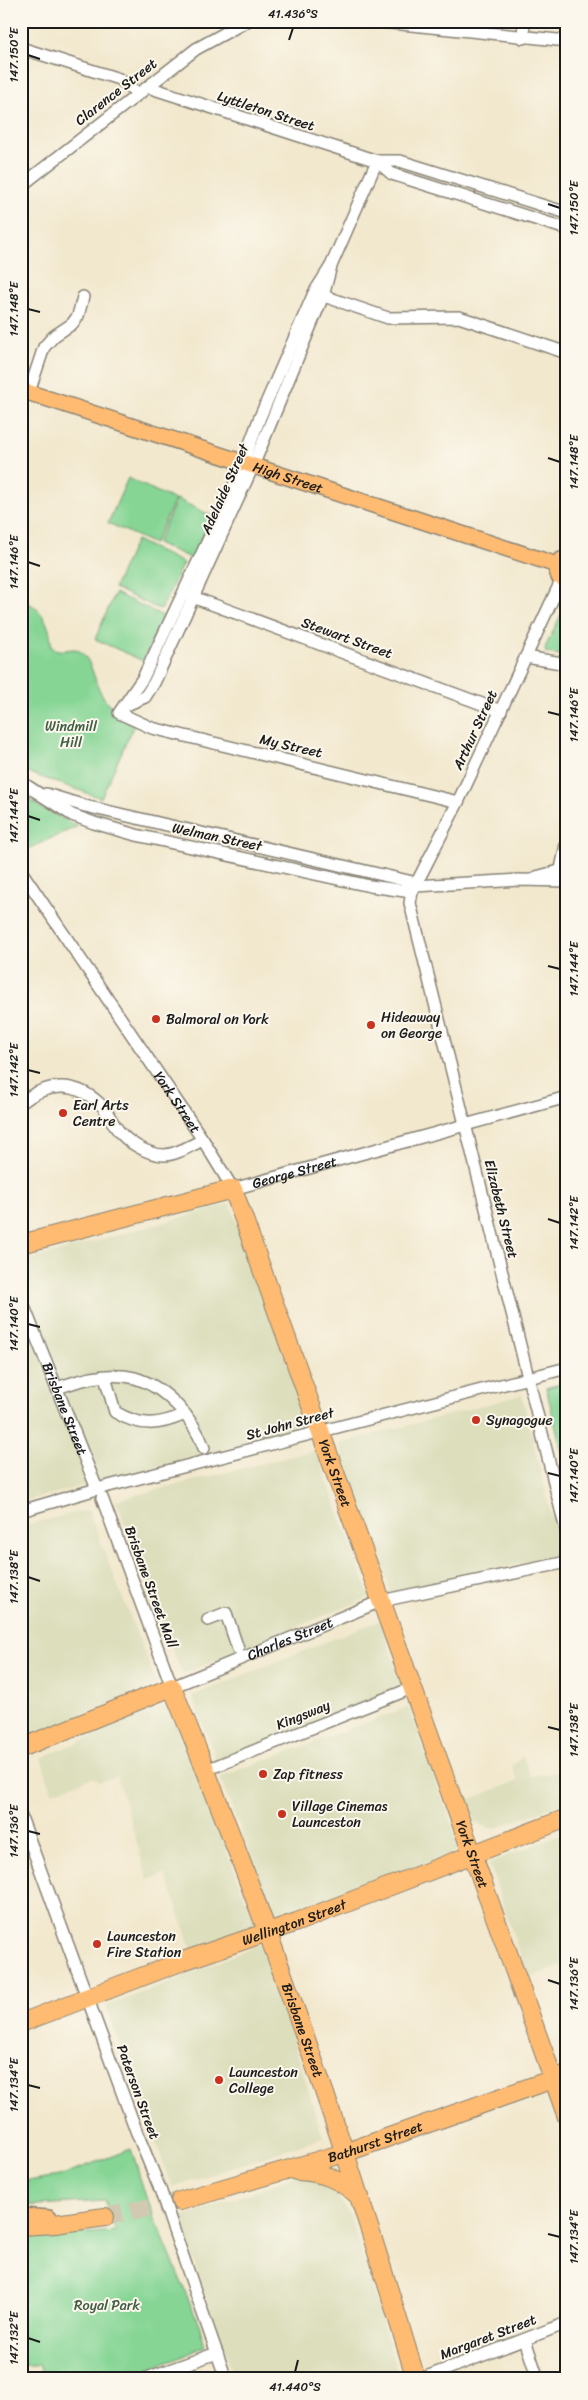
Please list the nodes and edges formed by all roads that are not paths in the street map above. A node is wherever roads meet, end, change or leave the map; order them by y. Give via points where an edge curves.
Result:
1 (247, 21) edge
2 (372, 21) edge
3 (524, 21) edge
4 (230, 24) edge
5 (524, 38) junction
6 (567, 41) edge
7 (21, 48) edge
8 (143, 90) junction
9 (377, 161) junction
10 (21, 186) edge
11 (567, 213) edge
12 (567, 230) edge
13 (318, 295) junction
14 (83, 297) dead end
15 (567, 353) edge
16 (25, 391) edge
17 (248, 464) junction
18 (563, 571) edge
19 (188, 596) junction
20 (526, 657) junction
21 (567, 664) edge
22 (122, 710) joint
23 (500, 711) junction
24 (23, 783) edge
25 (458, 802) junction
26 (567, 840) edge
27 (564, 869) edge
28 (21, 871) edge
29 (519, 880) junction
30 (567, 881) edge
31 (415, 887) junction
32 (567, 1097) edge
33 (21, 1102) edge
34 (464, 1125) junction
35 (203, 1140) junction
36 (232, 1189) junction
37 (21, 1244) edge
38 (21, 1299) edge
39 (567, 1368) edge
40 (105, 1376) junction
41 (528, 1378) junction
42 (63, 1386) dead end
43 (185, 1414) junction
44 (318, 1431) junction
45 (204, 1448) dead end
46 (99, 1494) junction
47 (21, 1511) edge
48 (567, 1534) edge
49 (567, 1562) edge
50 (381, 1601) junction
51 (208, 1620) dead end
52 (238, 1649) dead end
53 (172, 1687) junction
54 (412, 1688) junction
55 (21, 1748) edge
56 (206, 1770) junction
57 (21, 1817) edge
58 (567, 1818) edge
59 (472, 1855) junction
60 (268, 1931) junction
61 (88, 1998) junction
62 (21, 2023) edge
63 (560, 2076) edge
64 (567, 2117) edge
65 (344, 2153) junction
66 (284, 2170) junction
67 (360, 2198) junction
68 (180, 2201) tunnel mouth
69 (21, 2216) edge
70 (105, 2217) joint
71 (21, 2226) edge
72 (567, 2323) edge
73 (524, 2340) junction
74 (217, 2353) junction
75 (144, 2379) edge
76 (226, 2379) edge
77 (416, 2379) edge
78 (421, 2379) edge
79 (538, 2379) edge

1 - 4 street, Clarence Street
2 - 5 street
3 - 5 street
4 - 8 street, Clarence Street
5 - 6 street
7 - 8 street, Lyttleton Street via 119,78
8 - 9 street, Lyttleton Street
8 - 10 street, Clarence Street
9 - 11 street, Lyttleton Street via 400,162
9 - 12 street, Lyttleton Street via 392,174
9 - 13 street, Adelaide Street
13 - 15 street via 388,318 459,317
13 - 17 street, Adelaide Street
14 - 16 street via 78,316 72,324 54,336 44,348
16 - 17 main road, High Street
17 - 18 main road, High Street
17 - 19 street, Adelaide Street
18 - 20 street, Arthur Street
19 - 22 street, Adelaide Street via 148,680 145,697
19 - 23 street, Stewart Street
20 - 21 street
20 - 23 street, Arthur Street
22 - 25 street, My Street via 152,728
23 - 25 street, Arthur Street
24 - 31 street, Welman Street via 50,796 85,806
24 - 31 street, Welman Street via 72,815 136,835 370,886
25 - 31 street, Arthur Street
26 - 27 street
27 - 29 street, Welman Street
28 - 35 street, York Street
29 - 30 street, Welman Street
29 - 31 street, Welman Street
31 - 34 street, Elizabeth Street via 410,902 416,936
32 - 34 street, George Street
33 - 35 street via 35,1091 64,1086 95,1100 123,1136 157,1154 174,1153
34 - 36 street, George Street
34 - 41 street, Elizabeth Street
35 - 36 street, York Street
36 - 37 highway, George Street
36 - 44 highway, York Street
38 - 46 street, Brisbane Street
39 - 41 street, St John Street
40 - 42 street
40 - 43 street via 138,1379 168,1397
40 - 43 street via 115,1412 120,1416 143,1424
41 - 44 street, St John Street
41 - 48 street, Elizabeth Street
43 - 45 street
44 - 46 street, St John Street
44 - 50 highway, York Street
46 - 47 street, St John Street
46 - 53 street, Brisbane Street Mall
49 - 50 street, Charles Street
50 - 53 street, Charles Street
50 - 54 highway, York Street
51 - 52 street via 226,1613
53 - 55 highway, Charles Street
53 - 56 highway, Brisbane Street
54 - 56 street, Kingsway
54 - 59 highway, York Street
56 - 60 highway, Brisbane Street
57 - 61 street, Paterson Street
58 - 59 highway, Wellington Street
59 - 60 highway, Wellington Street
59 - 63 highway, York Street
60 - 61 highway, Wellington Street
60 - 65 highway, Brisbane Street
61 - 62 highway, Wellington Street
61 - 74 street, Paterson Street, bridge
63 - 64 highway, York Street
63 - 65 highway, Bathurst Street
65 - 66 highway, Bathurst Street
65 - 67 highway, Brisbane Street
66 - 67 highway via 328,2175
66 - 68 highway, Bathurst Street
67 - 77 highway, Brisbane Street
69 - 70 main road
70 - 71 highway
72 - 73 street, Margaret Street
73 - 78 street, Margaret Street
73 - 79 street
74 - 75 street
74 - 76 street, Paterson Street

